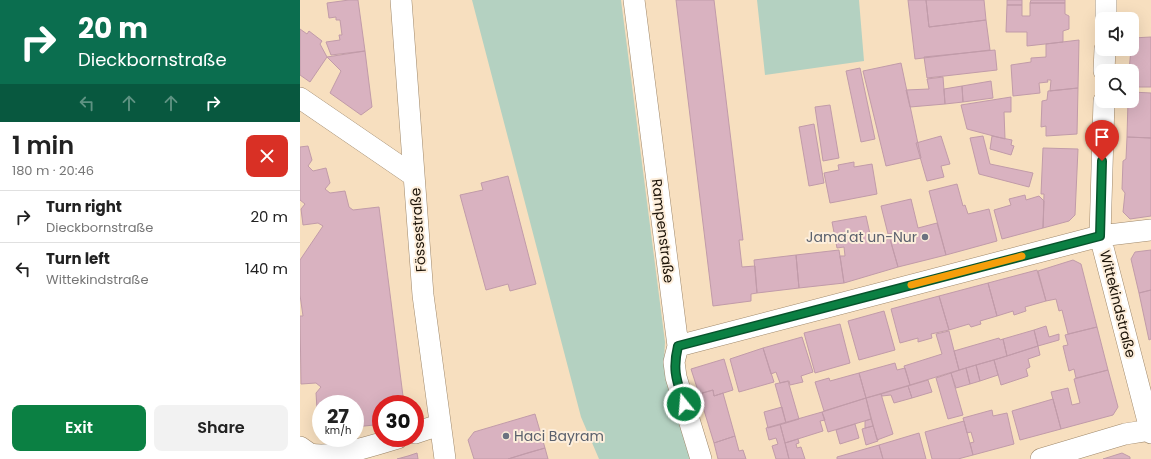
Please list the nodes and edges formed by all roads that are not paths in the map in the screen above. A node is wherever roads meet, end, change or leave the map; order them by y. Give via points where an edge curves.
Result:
1 (400, 0) edge
2 (634, 0) edge
3 (1106, 0) edge
4 (1106, 12) edge
5 (300, 98) edge
6 (1104, 108) edge
7 (414, 176) junction
8 (1151, 230) edge
9 (1100, 236) junction
10 (678, 346) junction
11 (439, 425) junction
12 (424, 430) edge
13 (1151, 431) edge
14 (372, 446) edge
15 (300, 447) edge
16 (444, 459) edge
17 (702, 459) edge
18 (1041, 459) edge

1 - 7 street, Fössestraße
2 - 10 street, Rampenstraße
3 - 4 street
5 - 7 street
6 - 9 street, Wittekindstraße
7 - 11 street, Fössestraße via 423,295
8 - 9 street
9 - 10 street
9 - 13 street, Wittekindstraße
10 - 17 street, Rampenstraße via 674,362 676,377
11 - 12 street
11 - 16 street, Fössestraße
13 - 18 street via 1125,434
14 - 15 street via 327,457 311,454

